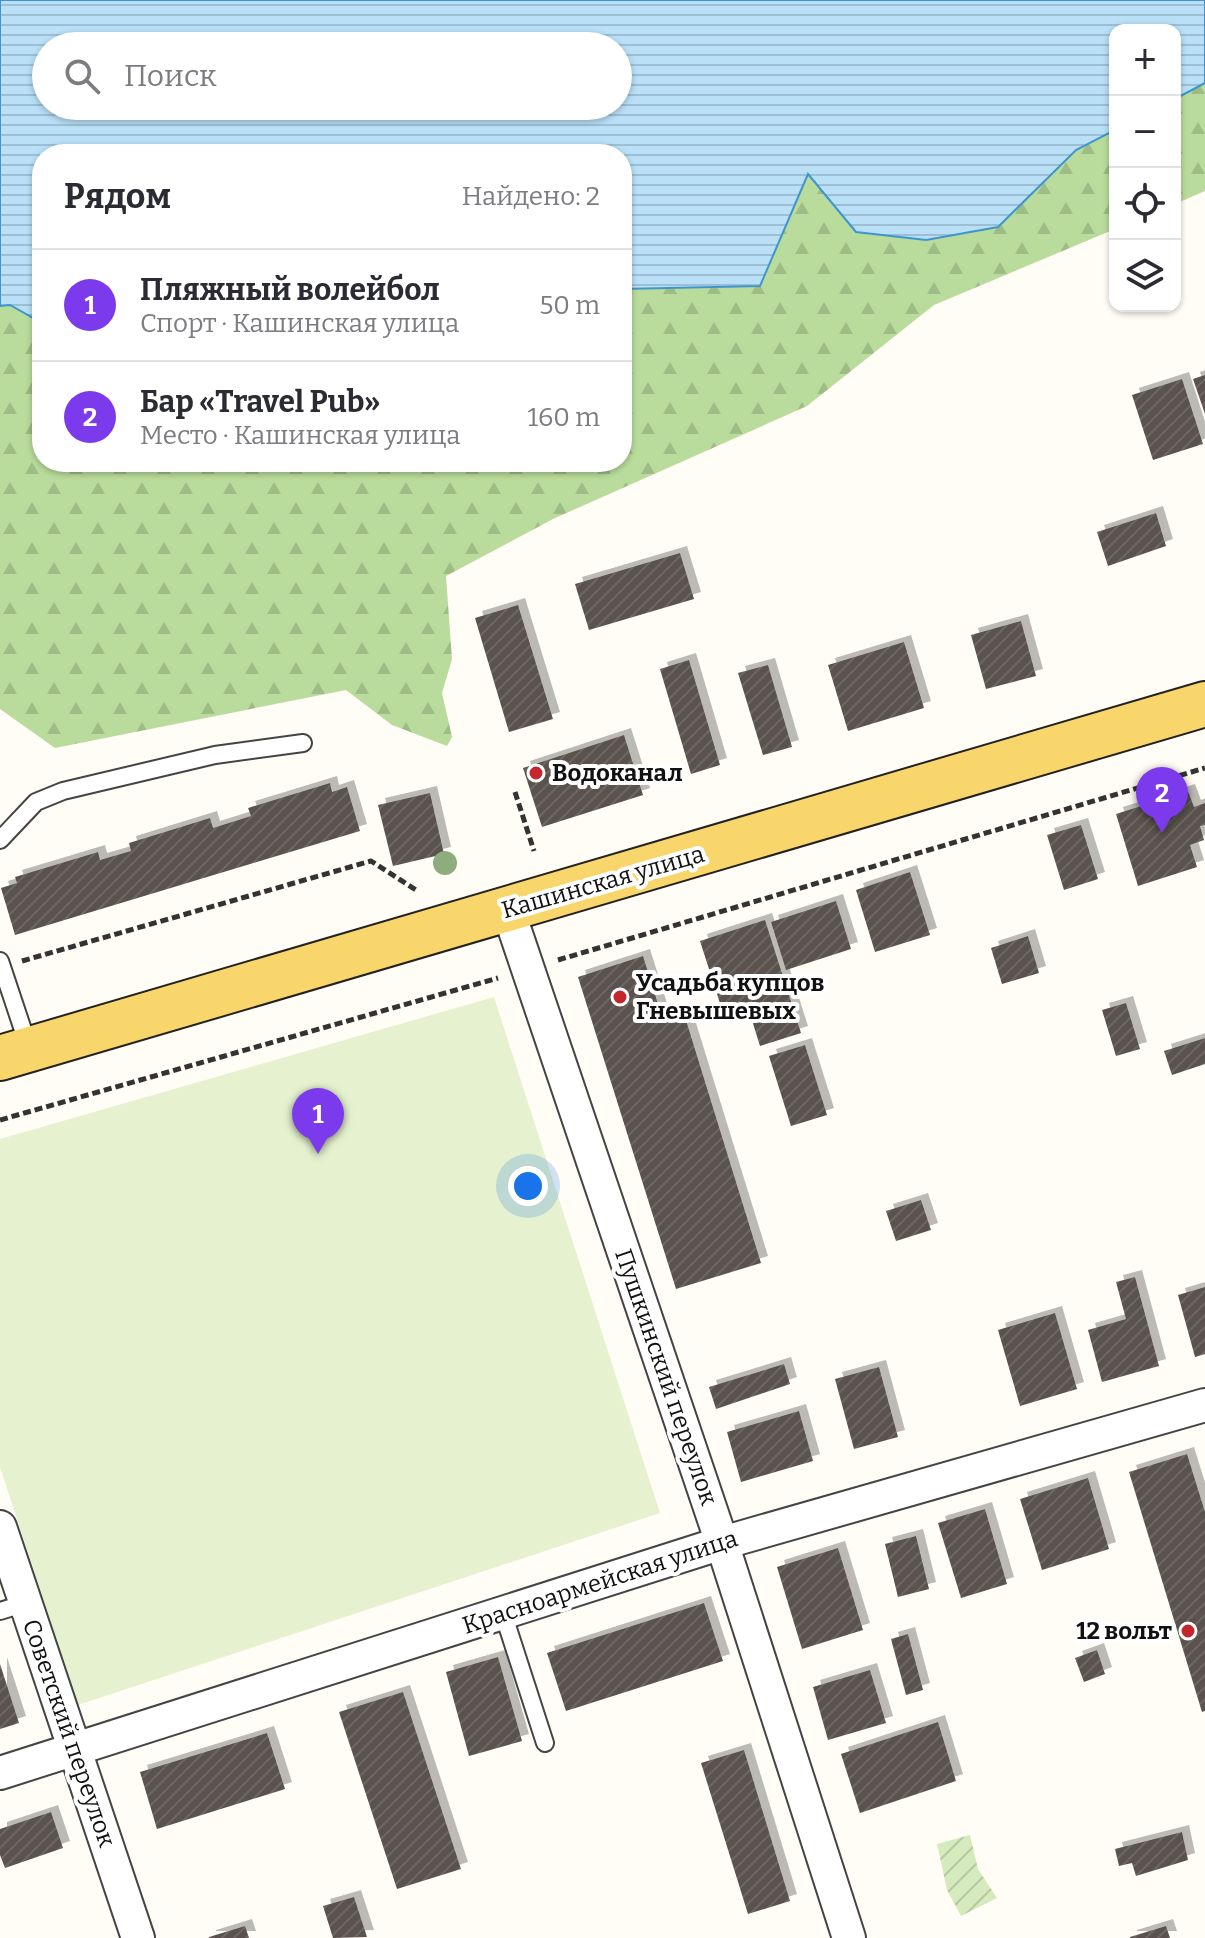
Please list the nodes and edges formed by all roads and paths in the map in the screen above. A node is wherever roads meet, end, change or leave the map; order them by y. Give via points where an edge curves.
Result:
1 (1205, 704) edge
2 (303, 743) dead end
3 (1205, 768) edge
4 (515, 792) dead end
5 (0, 840) edge
6 (534, 851) dead end
7 (416, 890) dead end
8 (508, 910) junction
9 (1, 964) edge
10 (528, 969) junction
11 (15, 1054) edge
12 (0, 1120) edge
13 (1205, 1405) edge
14 (0, 1527) edge
15 (722, 1543) junction
16 (13, 1607) edge
17 (503, 1613) junction
18 (545, 1743) dead end
19 (74, 1749) junction
20 (0, 1773) edge
21 (138, 1938) edge
22 (849, 1938) edge

1 - 8 main road, Кашинская улица
2 - 5 lane via 215,755 63,791 36,802
3 - 10 path
4 - 6 path
7 - 9 path via 371,861
8 - 10 street, Пушкинский переулок
8 - 11 main road, Кашинская улица
9 - 11 lane
10 - 12 path
10 - 15 street, Пушкинский переулок
13 - 15 street, Красноармейская улица
14 - 16 street, Советский переулок
15 - 17 street, Красноармейская улица
15 - 22 street, Пушкинский переулок
16 - 19 street, Советский переулок
17 - 18 lane
17 - 19 street, Красноармейская улица
19 - 20 street, Красноармейская улица
19 - 21 street, Советский переулок

